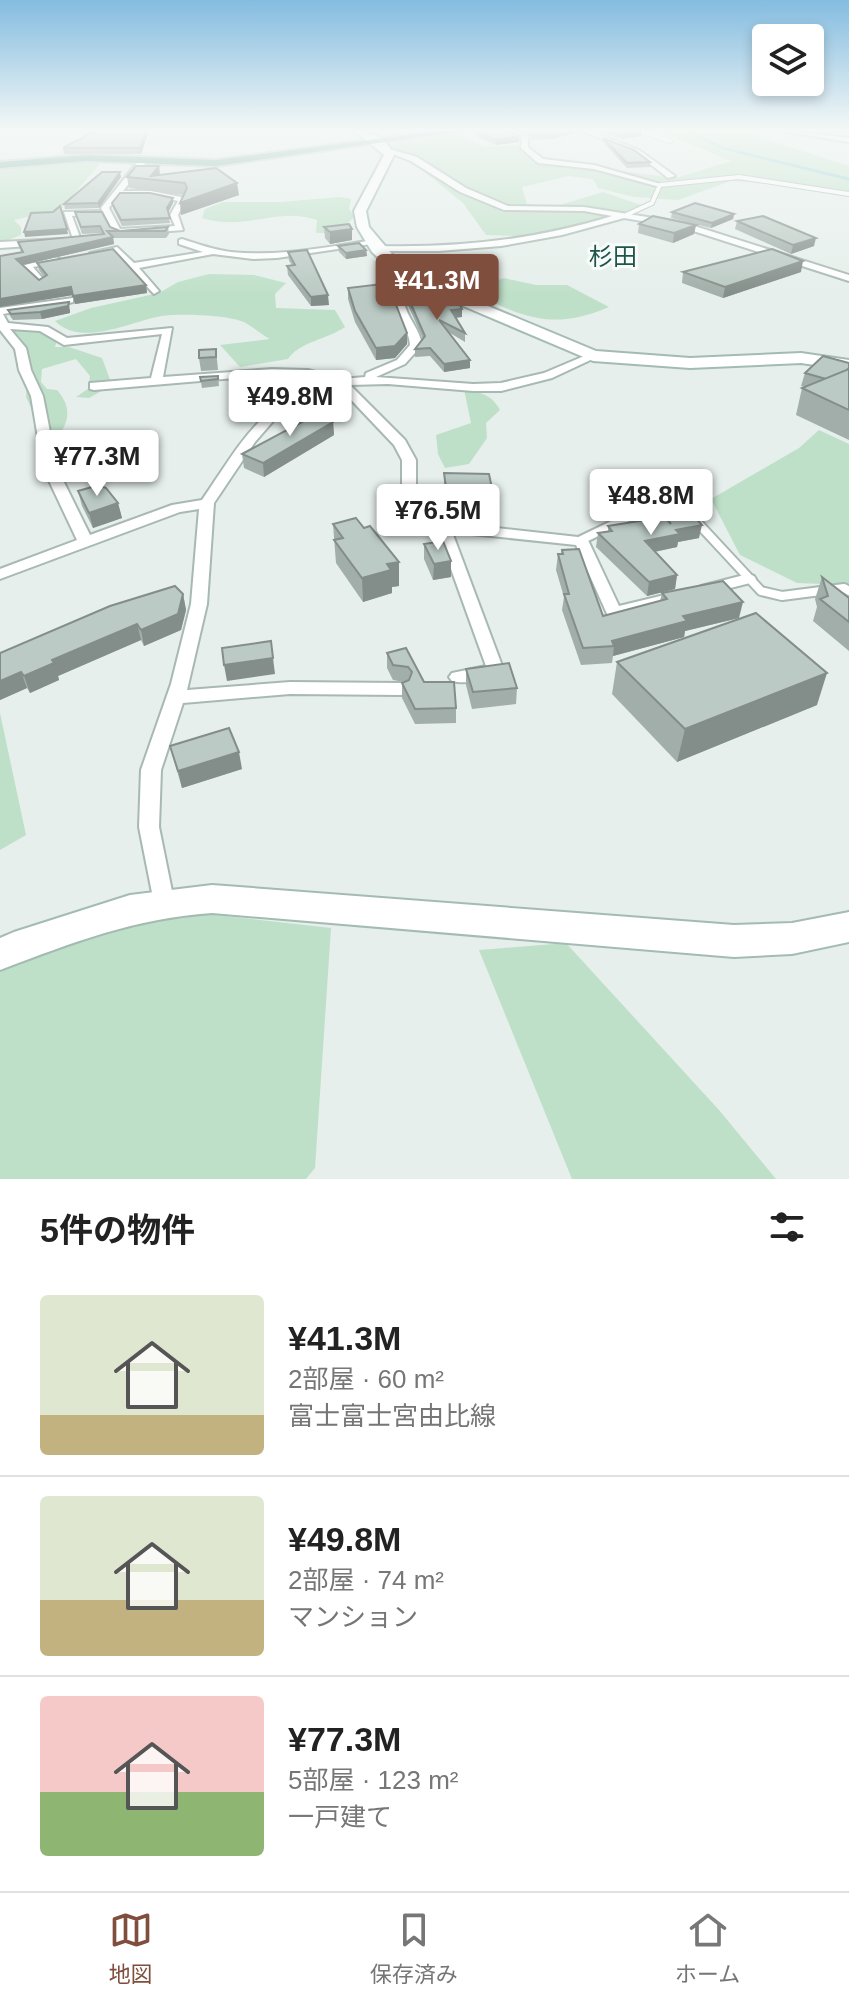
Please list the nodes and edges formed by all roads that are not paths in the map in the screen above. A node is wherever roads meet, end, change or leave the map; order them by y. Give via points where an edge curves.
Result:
1 (123, 185) edge
2 (369, 185) edge
3 (455, 185) edge
4 (660, 185) edge
5 (791, 185) edge
6 (117, 193) junction
7 (849, 194) edge
8 (106, 213) junction
9 (625, 215) junction
10 (88, 239) edge
11 (77, 240) junction
12 (42, 241) junction
13 (182, 242) dead end
14 (0, 245) edge
15 (376, 246) junction
16 (210, 254) junction
17 (88, 255) edge
18 (74, 257) edge
19 (59, 260) junction
20 (135, 266) junction
21 (849, 278) edge
22 (419, 281) junction
23 (41, 282) edge
24 (154, 291) dead end
25 (69, 300) edge
26 (1, 318) edge
27 (593, 356) junction
28 (849, 365) edge
29 (157, 379) junction
30 (347, 382) junction
31 (94, 386) dead end
32 (668, 497) edge
33 (207, 503) junction
34 (687, 511) edge
35 (443, 527) junction
36 (579, 541) junction
37 (86, 543) junction
38 (0, 574) edge
39 (748, 579) junction
40 (849, 591) edge
41 (458, 677) dead end
42 (401, 689) edge
43 (176, 697) junction
44 (163, 901) junction
45 (849, 927) edge
46 (0, 954) edge

1 - 6 street
2 - 15 street via 360,211
3 - 9 street via 507,208
4 - 9 lane via 652,203
5 - 7 lane
6 - 8 street
6 - 8 street via 183,200 174,215 180,228 117,231
8 - 11 street via 67,214
9 - 15 street via 528,240 443,248
9 - 21 street via 709,232
10 - 11 street
11 - 12 street
12 - 14 street
12 - 19 street
13 - 16 street
15 - 16 street via 249,257
15 - 22 street
16 - 20 street
17 - 20 street via 117,250
18 - 19 street
19 - 23 street via 26,266
20 - 24 street
22 - 27 street
22 - 30 street via 399,302 416,332 411,355
25 - 26 street
26 - 29 street via 40,327 64,342 168,330
26 - 37 street via 20,348 37,396 50,468
27 - 28 street via 690,363 801,358
27 - 30 street via 543,378 500,387
29 - 30 street via 272,372
29 - 31 street
30 - 33 street via 312,390 283,405
30 - 35 street via 409,460 409,509
32 - 36 lane via 634,502 637,513
33 - 37 street via 177,508
33 - 43 street via 199,604
34 - 39 lane
35 - 36 street
35 - 41 street via 495,666 495,671
36 - 39 street via 614,612
37 - 38 street
39 - 40 lane via 761,591 782,596
42 - 43 street via 290,688
43 - 44 street via 151,770 149,827
44 - 45 street via 212,899 734,941 809,938
44 - 46 street via 64,926

